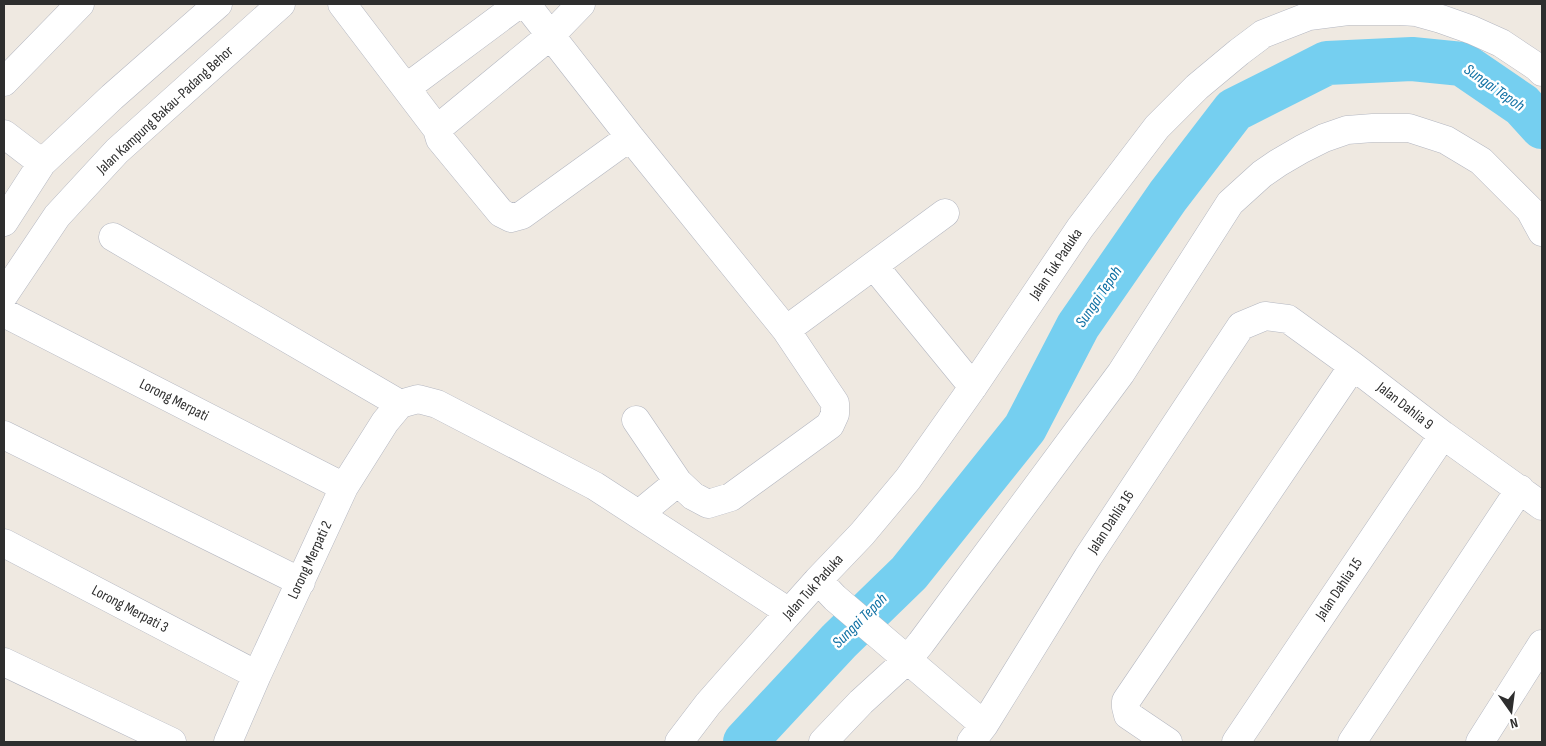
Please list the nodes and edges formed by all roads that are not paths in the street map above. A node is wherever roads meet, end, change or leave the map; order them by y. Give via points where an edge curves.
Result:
1 (80, 4) edge
2 (218, 4) edge
3 (281, 4) edge
4 (342, 4) edge
5 (520, 4) edge
6 (526, 4) edge
7 (581, 4) edge
8 (551, 35) junction
9 (1542, 72) edge
10 (4, 82) edge
11 (406, 88) junction
12 (437, 128) junction
13 (4, 134) edge
14 (630, 138) junction
15 (42, 163) junction
16 (945, 213) dead end
17 (4, 222) edge
18 (1542, 232) edge
19 (113, 237) dead end
20 (874, 266) junction
21 (4, 295) edge
22 (4, 313) edge
23 (1265, 316) joint
24 (786, 330) junction
25 (1353, 366) junction
26 (973, 387) junction
27 (409, 401) junction
28 (636, 420) dead end
29 (4, 435) edge
30 (1443, 435) junction
31 (678, 482) junction
32 (344, 487) junction
33 (1520, 489) junction
34 (1542, 506) edge
35 (639, 514) junction
36 (4, 543) edge
37 (300, 582) junction
38 (826, 589) junction
39 (789, 612) junction
40 (1540, 652) edge
41 (907, 660) junction
42 (4, 662) edge
43 (257, 675) junction
44 (977, 734) edge
45 (172, 742) edge
46 (228, 742) edge
47 (679, 742) edge
48 (823, 742) edge
49 (1168, 742) edge
50 (1236, 742) edge
51 (1352, 742) edge
52 (1480, 742) edge

1 - 10 street
2 - 15 street
3 - 21 street, Jalan Kampung Bakau-Padang Behor via 117,151 57,216
4 - 11 street
5 - 11 street
6 - 8 street
7 - 8 street
8 - 12 street
8 - 14 street
9 - 26 street, Jalan Tuk Paduka via 1501,43 1416,12 1348,11 1309,16 1263,34 1197,87 1157,127 1080,228
11 - 12 street
12 - 14 street via 440,139 501,213 511,218 522,215
13 - 15 street
14 - 24 street
15 - 17 street
16 - 20 street
18 - 41 street via 1530,210 1482,161 1446,140 1409,128 1348,130 1302,148 1278,163 1230,204 1121,373
19 - 27 street
20 - 24 street
20 - 26 street
22 - 32 street, Lorong Merpati
23 - 25 street, Jalan Dahlia 9 via 1288,319
23 - 44 street, Jalan Dahlia 16 via 1241,326 1088,557
24 - 31 street via 835,403 835,414 830,424 731,497 708,504
25 - 30 street, Jalan Dahlia 9
25 - 49 street via 1126,700 1128,715
26 - 38 street, Jalan Tuk Paduka via 908,479 862,534
27 - 32 street, Lorong Merpati 2 via 386,422
27 - 35 street via 437,404 586,482
28 - 31 street
29 - 37 street
30 - 33 street, Jalan Dahlia 9
30 - 50 street, Jalan Dahlia 15
31 - 35 street
32 - 37 street, Lorong Merpati 2
33 - 34 street, Jalan Dahlia 9
33 - 51 street
35 - 39 street
36 - 43 street, Lorong Merpati 3
37 - 43 street, Lorong Merpati 2
38 - 39 street, Jalan Tuk Paduka
38 - 41 street
39 - 47 street, Jalan Tuk Paduka
40 - 52 street
41 - 44 street
41 - 48 street
42 - 45 street
43 - 46 street, Lorong Merpati 2

